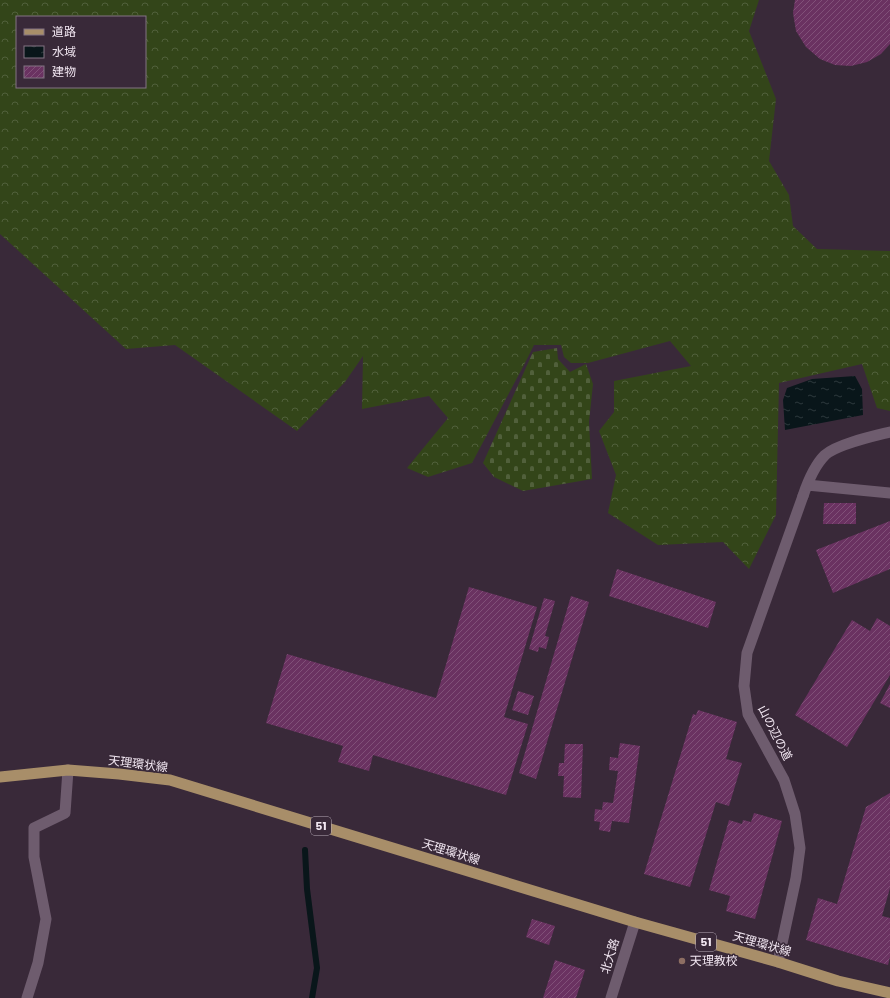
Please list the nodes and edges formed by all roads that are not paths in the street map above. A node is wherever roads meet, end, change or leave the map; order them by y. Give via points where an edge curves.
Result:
1 (890, 432) edge
2 (807, 485) junction
3 (890, 492) edge
4 (68, 770) junction
5 (0, 777) edge
6 (635, 922) junction
7 (778, 962) junction
8 (890, 993) edge
9 (27, 998) edge
10 (611, 998) edge

1 - 2 street, 山の辺の道 via 860,440 826,454 814,469
2 - 3 street
2 - 7 street, 山の辺の道 via 747,653 744,686 748,714 784,780 796,814 800,848
4 - 5 main road, 天理環状線 / 51
4 - 6 main road, 天理環状線 / 51 via 170,780
4 - 9 street via 65,812 34,828 34,857 46,919 38,962
6 - 7 main road, 天理環状線 / 51
6 - 10 street, 北大路
7 - 8 main road, 天理環状線 / 51

